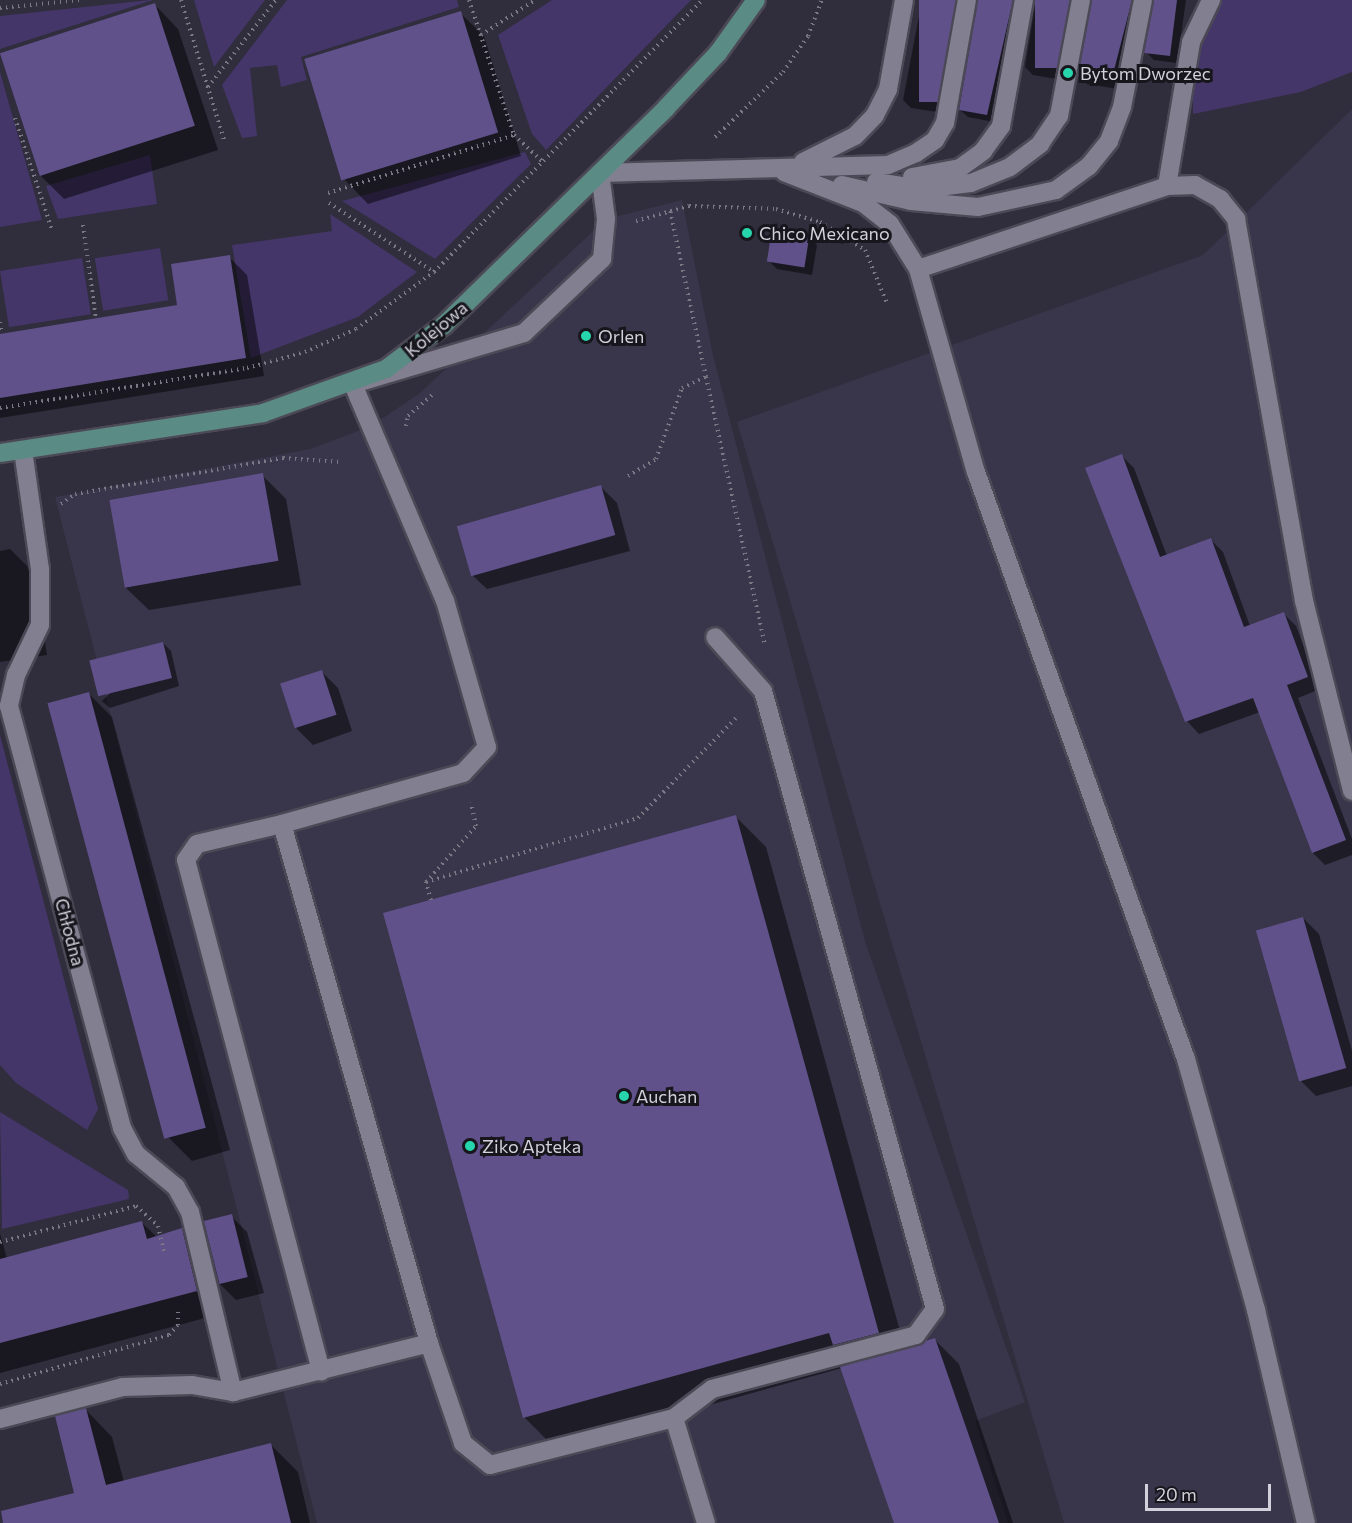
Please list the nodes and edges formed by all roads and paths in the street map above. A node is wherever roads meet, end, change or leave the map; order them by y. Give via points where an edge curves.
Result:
1 (80, 0) edge
2 (182, 0) edge
3 (276, 0) edge
4 (469, 0) edge
5 (535, 0) edge
6 (702, 0) edge
7 (756, 0) edge
8 (822, 0) edge
9 (904, 0) edge
10 (967, 0) edge
11 (1024, 0) edge
12 (1081, 0) edge
13 (1143, 0) edge
14 (1211, 0) edge
15 (0, 8) edge
16 (481, 35) junction
17 (208, 87) junction
18 (15, 118) dead end
19 (514, 135) junction
20 (224, 140) dead end
21 (708, 144) dead end
22 (544, 163) junction
23 (779, 169) junction
24 (600, 173) junction
25 (1167, 186) junction
26 (328, 193) dead end
27 (692, 197) dead end
28 (329, 203) dead end
29 (670, 211) dead end
30 (83, 225) dead end
31 (52, 230) dead end
32 (918, 269) junction
33 (434, 272) junction
34 (886, 303) dead end
35 (96, 319) dead end
36 (0, 322) edge
37 (2, 334) dead end
38 (706, 376) junction
39 (353, 384) junction
40 (0, 408) edge
41 (23, 450) junction
42 (0, 453) edge
43 (340, 462) dead end
44 (628, 476) dead end
45 (35, 527) junction
46 (716, 637) dead end
47 (763, 691) junction
48 (463, 773) junction
49 (1352, 791) edge
50 (282, 824) junction
51 (426, 882) junction
52 (431, 900) dead end
53 (0, 1242) edge
54 (167, 1260) dead end
55 (176, 1294) dead end
56 (429, 1343) junction
57 (321, 1371) junction
58 (0, 1384) edge
59 (233, 1392) junction
60 (674, 1418) junction
61 (0, 1419) edge
62 (706, 1523) edge
63 (1306, 1523) edge

1 - 15 path
2 - 17 path
3 - 17 path
4 - 16 path
5 - 16 path
6 - 22 path
7 - 24 main road, Kolejowa via 718,53
8 - 21 path via 808,36 783,72
9 - 23 lane via 888,89 874,115 824,156
10 - 23 lane via 945,123 935,140 888,165
11 - 23 lane via 1001,126 983,151 960,168 922,177
12 - 23 lane via 1059,116 1040,144 1010,167 971,183 922,189
13 - 23 lane via 1122,107 1109,141 1089,166 1056,190 978,207 911,201
14 - 25 lane via 1191,42
16 - 19 path
17 - 20 path
18 - 31 path
19 - 22 path
19 - 26 path
22 - 33 path
23 - 24 lane
23 - 32 lane via 863,203 890,224
24 - 39 main road, Kolejowa via 444,325 386,369
24 - 39 lane via 606,219 602,259 524,333
25 - 32 lane
25 - 49 lane via 1194,185 1220,199 1236,219 1304,601
27 - 34 path via 689,206 776,209 820,222 865,250
28 - 33 path
29 - 38 path
30 - 35 path
32 - 63 lane via 976,472 1186,1059 1256,1310
33 - 40 path via 356,329 305,352 247,368
36 - 37 path
38 - 44 path via 682,388 656,459
38 - 47 path via 773,681
39 - 41 main road, Kolejowa via 263,413
39 - 48 lane via 445,601 474,700 487,747
41 - 42 main road, Kolejowa
41 - 45 lane, Chłodna
43 - 45 path via 283,458 75,494 61,505 54,524
45 - 59 lane, Chłodna via 40,625 16,675 9,706 122,1128 136,1154 176,1187 190,1212
46 - 47 lane
47 - 51 path via 638,818
47 - 60 lane via 935,1309 916,1335 712,1389
48 - 50 lane
48 - 51 path via 476,826
50 - 56 lane
50 - 57 lane via 197,844 186,860
51 - 52 path
53 - 54 path via 136,1206 158,1226
55 - 58 path via 178,1325 170,1335
56 - 57 lane
56 - 60 lane via 463,1443 490,1465
57 - 59 lane
59 - 61 lane via 192,1385 123,1387
60 - 62 lane

